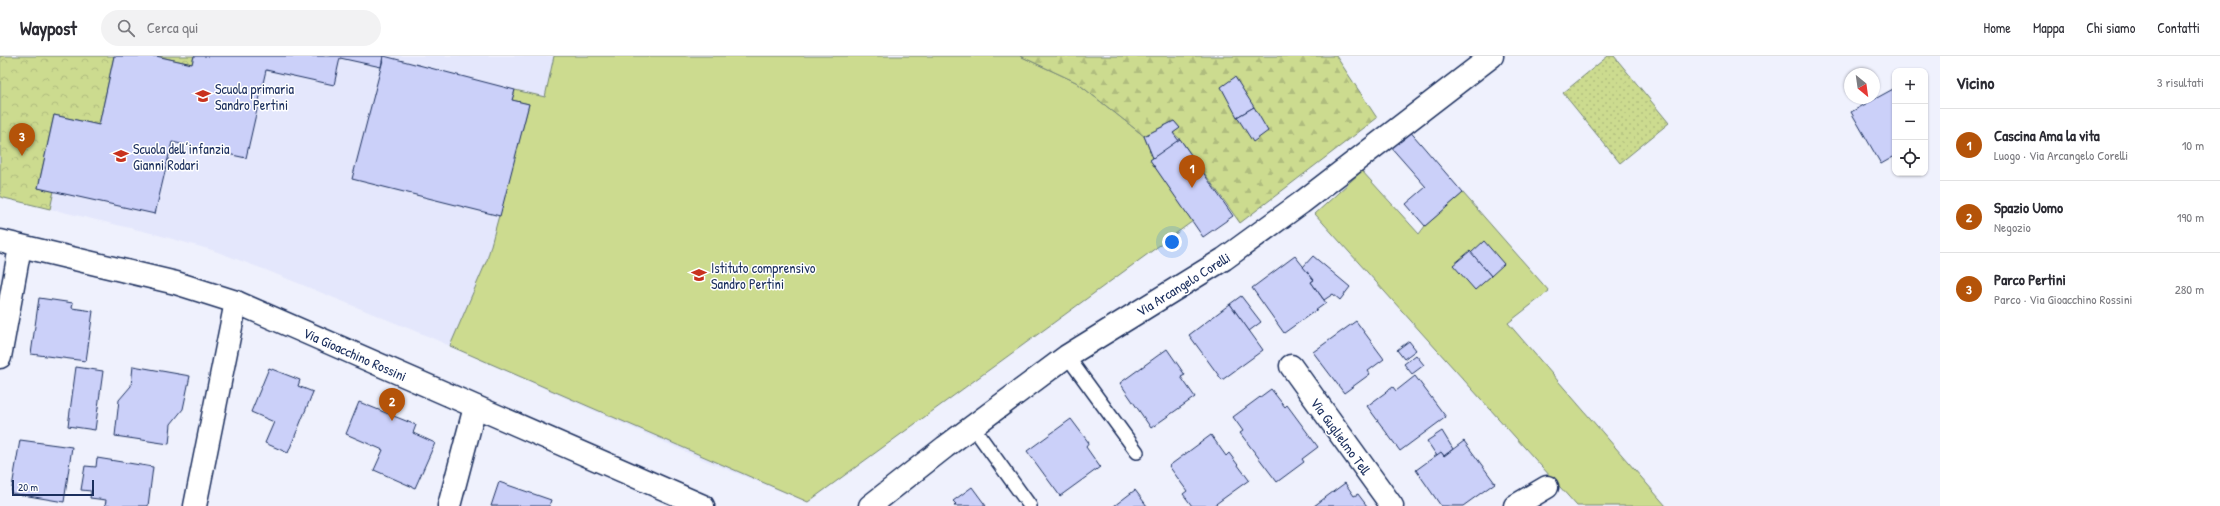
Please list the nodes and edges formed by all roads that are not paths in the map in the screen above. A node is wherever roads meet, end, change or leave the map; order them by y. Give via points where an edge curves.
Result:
1 (1492, 56) edge
2 (10, 244) edge
3 (236, 302) junction
4 (1067, 356) junction
5 (0, 357) edge
6 (1290, 366) dead end
7 (475, 407) junction
8 (973, 427) junction
9 (1136, 452) dead end
10 (1547, 487) dead end
11 (194, 506) edge
12 (449, 506) edge
13 (703, 506) edge
14 (870, 506) edge
15 (1030, 506) edge
16 (1392, 506) edge
17 (1515, 506) edge

1 - 4 street, Via Arcangelo Corelli via 1224,259
2 - 3 street, Via Gioacchino Rossini via 176,283
2 - 5 street
3 - 7 street, Via Gioacchino Rossini
3 - 11 street
4 - 8 street, Via Arcangelo Corelli
4 - 9 lane
6 - 16 street, Via Guglielmo Tell
7 - 12 street
7 - 13 street, Via Gioacchino Rossini
8 - 14 street, Via Arcangelo Corelli
8 - 15 lane
10 - 17 street

